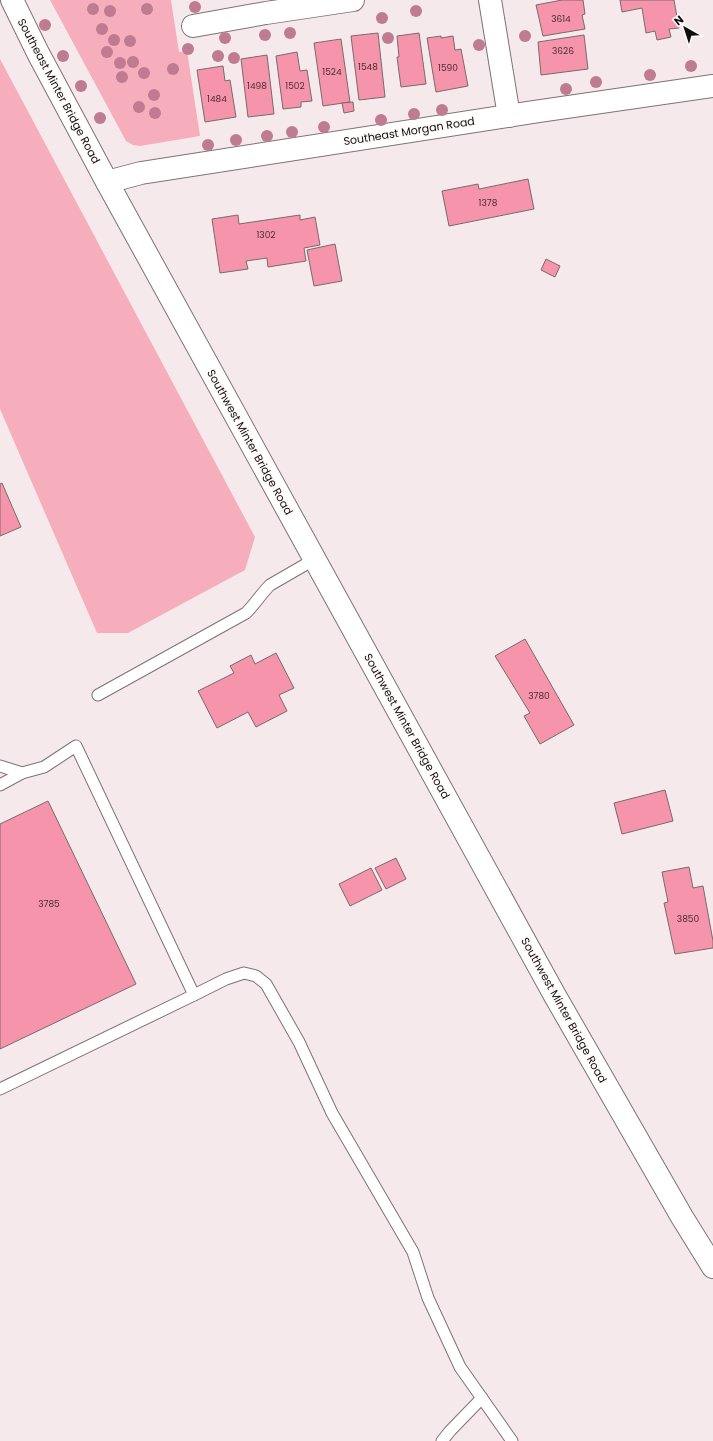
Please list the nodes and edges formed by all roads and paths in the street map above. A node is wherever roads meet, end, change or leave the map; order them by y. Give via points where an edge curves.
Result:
1 (12, 0) edge
2 (353, 0) edge
3 (490, 0) edge
4 (265, 6) edge
5 (193, 26) dead end
6 (713, 86) edge
7 (509, 116) junction
8 (107, 182) junction
9 (314, 559) junction
10 (98, 695) dead end
11 (0, 766) edge
12 (22, 774) junction
13 (0, 784) edge
14 (194, 995) junction
15 (0, 1089) edge
16 (713, 1267) edge
17 (482, 1398) junction
18 (442, 1441) edge
19 (512, 1441) edge

1 - 8 main road, Southeast Minter Bridge Road
2 - 4 main road
3 - 7 main road
4 - 5 main road
6 - 7 main road, Southeast Morgan Road
7 - 8 main road, Southeast Morgan Road via 134,174
8 - 9 main road, Southwest Minter Bridge Road
9 - 10 lane via 270,585 246,613
9 - 16 main road, Southwest Minter Bridge Road via 554,994
11 - 12 lane
12 - 13 lane
12 - 14 lane via 44,767 76,746
14 - 15 lane
14 - 17 lane via 244,973 256,976 266,984 299,1042 332,1113 413,1252 428,1298 460,1367
17 - 18 lane
17 - 19 lane

